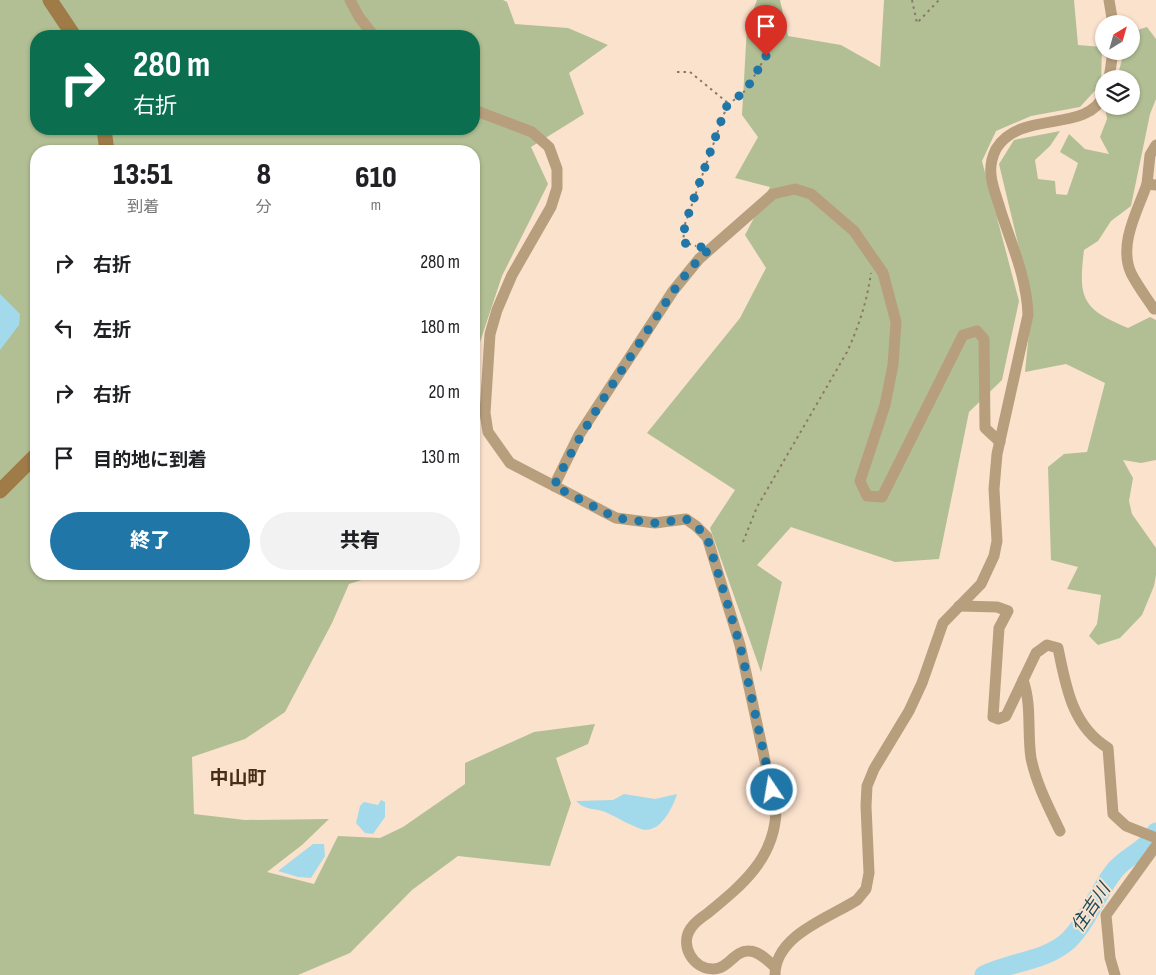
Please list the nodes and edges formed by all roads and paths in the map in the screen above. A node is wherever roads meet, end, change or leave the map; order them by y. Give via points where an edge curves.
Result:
1 (50, 0) edge
2 (350, 0) edge
3 (912, 0) edge
4 (939, 0) edge
5 (1109, 0) edge
6 (1112, 15) edge
7 (70, 30) edge
8 (369, 30) edge
9 (766, 56) dead end
10 (677, 72) dead end
11 (726, 107) junction
12 (1095, 108) edge
13 (480, 112) edge
14 (1156, 145) edge
15 (1152, 185) edge
16 (711, 248) junction
17 (873, 258) junction
18 (1154, 308) dead end
19 (1000, 442) junction
20 (30, 461) edge
21 (554, 486) junction
22 (0, 491) edge
23 (743, 542) dead end
24 (959, 606) junction
25 (1023, 680) junction
26 (1060, 831) dead end
27 (1156, 838) edge
28 (1156, 846) edge
29 (775, 971) edge
30 (1116, 975) edge

1 - 7 main road
2 - 8 street
3 - 4 path via 917,23
5 - 6 street
9 - 11 path via 746,90
10 - 11 path via 690,72 728,103
11 - 16 path via 685,224 683,242
12 - 19 street via 1087,114 1020,129 1007,137 991,163 991,177 1020,270 1028,315
13 - 21 street via 532,132 549,147 557,169 557,188 551,207 512,275 497,310 490,334 485,413 488,432 510,463
14 - 15 street via 1150,155
15 - 18 street via 1128,236 1126,252 1130,272
16 - 17 street via 773,194 795,189 811,194 847,224
16 - 21 street via 699,258 632,354 579,435
17 - 19 street via 883,273 896,322 893,365 884,405 860,481 867,496 882,498 963,335 977,331 984,339 986,428
17 - 23 path via 867,296 847,352 757,507
19 - 24 street via 994,489 994,556 981,584
20 - 22 main road
21 - 29 street via 616,518 655,523 686,519 707,537 740,645 776,812 775,831 769,848 730,894 690,929 686,942 688,953 697,964 713,969 725,965 735,955 753,951
24 - 25 street via 997,607 1008,611 998,628 993,717 1006,716
24 - 29 street via 943,623 922,683 874,769 868,786 869,873 866,889 857,900 786,945
25 - 26 street via 1028,694 1031,758
25 - 27 street via 1036,653 1048,645 1058,648 1077,715 1093,739 1108,748 1113,814 1126,826
28 - 30 street via 1106,915 1110,958

